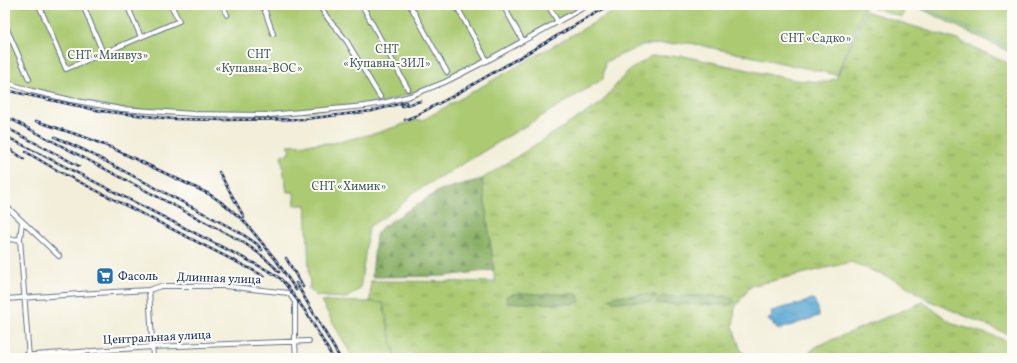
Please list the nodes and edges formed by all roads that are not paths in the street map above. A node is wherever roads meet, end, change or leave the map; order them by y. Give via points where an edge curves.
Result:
1 (39, 5) edge
2 (82, 5) edge
3 (127, 5) edge
4 (171, 5) edge
5 (223, 5) edge
6 (263, 5) edge
7 (319, 5) edge
8 (362, 5) edge
9 (410, 5) edge
10 (456, 5) edge
11 (503, 5) edge
12 (548, 5) edge
13 (588, 5) edge
14 (227, 16) dead end
15 (558, 22) junction
16 (5, 25) edge
17 (273, 34) dead end
18 (141, 37) junction
19 (523, 41) junction
20 (103, 53) junction
21 (487, 61) junction
22 (447, 72) dead end
23 (29, 79) dead end
24 (5, 82) edge
25 (408, 89) dead end
26 (380, 97) dead end
27 (5, 206) edge
28 (22, 222) junction
29 (20, 239) junction
30 (5, 240) edge
31 (59, 256) dead end
32 (94, 288) dead end
33 (149, 290) junction
34 (95, 293) junction
35 (24, 298) junction
36 (5, 299) edge
37 (309, 341) dead end
38 (295, 342) junction
39 (152, 347) junction
40 (5, 357) edge
41 (29, 357) edge
42 (153, 358) edge
43 (296, 358) edge

1 - 20 street via 66,69
2 - 20 street
3 - 18 street
4 - 18 street via 179,21
5 - 14 street
6 - 17 street
7 - 26 street via 346,40
8 - 25 street
9 - 22 street
10 - 21 street
11 - 19 street
12 - 15 street
13 - 15 street
15 - 19 street
16 - 23 street
18 - 20 street
19 - 21 street
21 - 24 street via 445,82 410,96 383,103 268,114 194,114 121,109 32,91
27 - 28 street
28 - 29 street
28 - 31 street
29 - 30 street
29 - 35 street
32 - 34 street
33 - 34 street, Длинная улица
33 - 38 street, Длинная улица via 161,286 225,286 289,293 295,302
33 - 39 street
34 - 35 street, Длинная улица
35 - 36 street, Длинная улица
35 - 41 street
37 - 38 street, Центральная улица
38 - 39 street, Центральная улица
38 - 43 street
39 - 41 street, Центральная улица
39 - 42 street
40 - 41 street, Центральная улица

